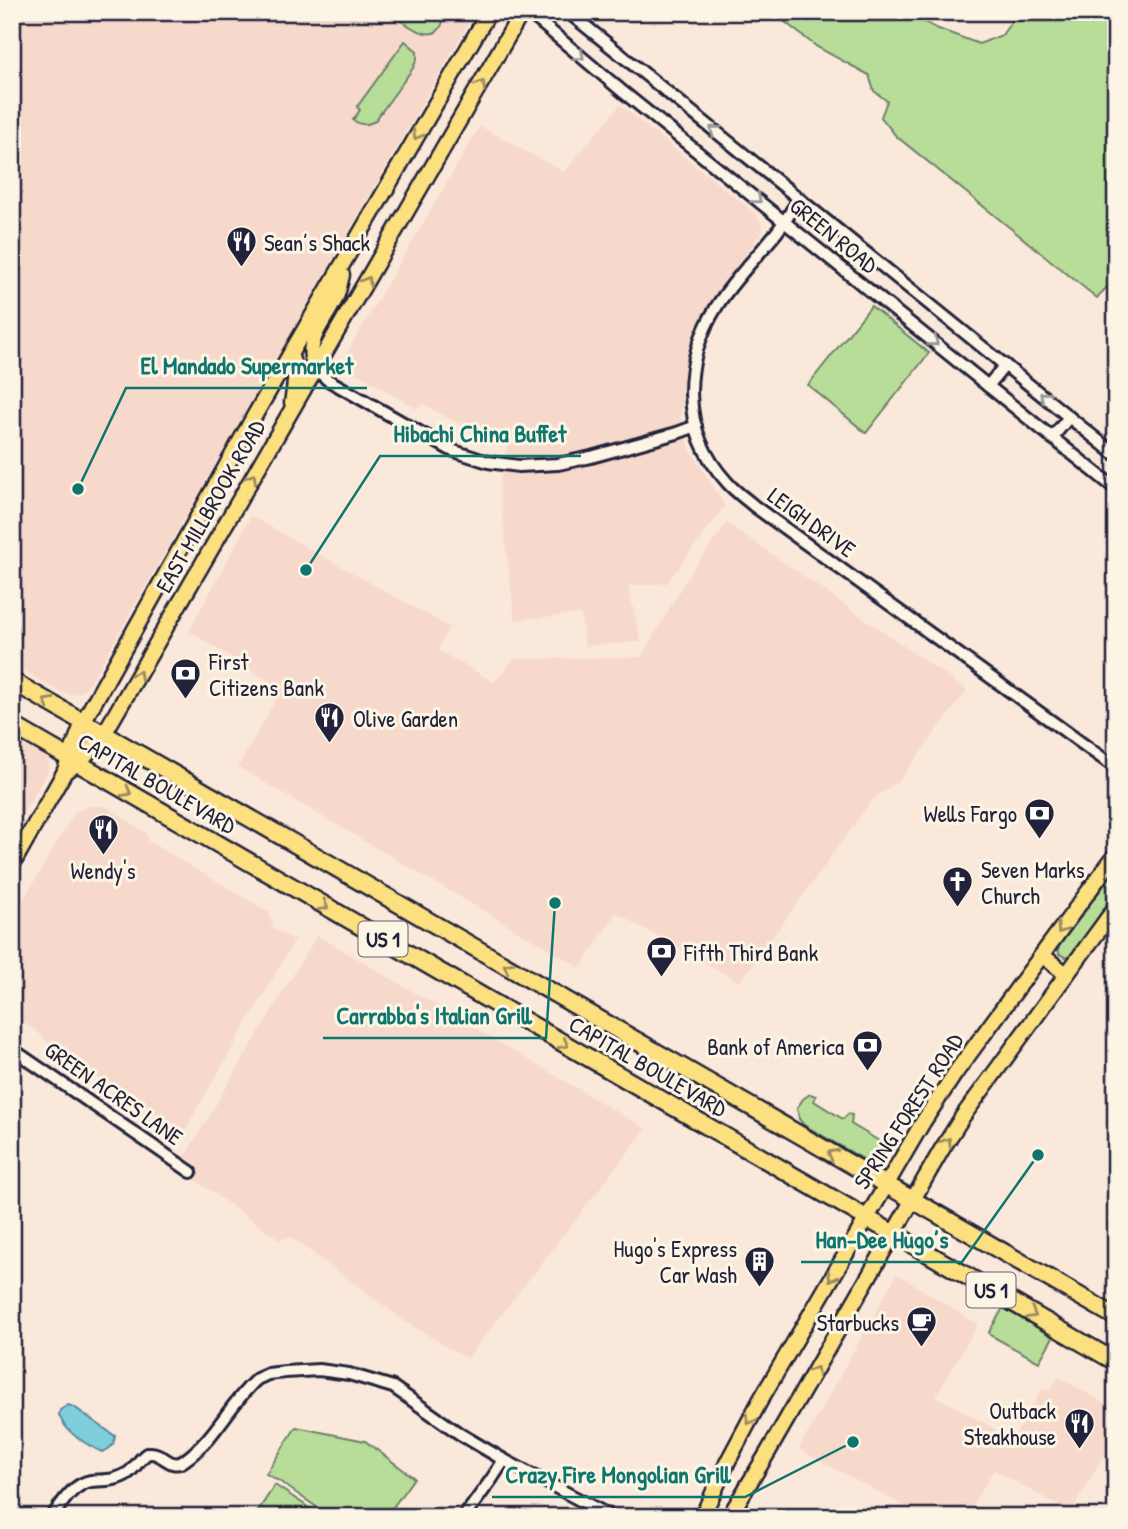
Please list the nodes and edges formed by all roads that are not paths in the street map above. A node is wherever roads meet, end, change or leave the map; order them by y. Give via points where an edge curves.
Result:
1 (489, 12) edge
2 (522, 12) edge
3 (528, 12) edge
4 (568, 12) edge
5 (799, 199) junction
6 (784, 222) junction
7 (346, 256) junction
8 (290, 355) junction
9 (1005, 365) junction
10 (316, 369) junction
11 (988, 386) junction
12 (289, 415) junction
13 (1069, 417) junction
14 (696, 426) junction
15 (1052, 438) junction
16 (1116, 454) edge
17 (1116, 489) edge
18 (12, 681) edge
19 (83, 722) junction
20 (12, 726) edge
21 (104, 734) junction
22 (70, 765) junction
23 (1116, 768) edge
24 (1116, 855) edge
25 (12, 865) edge
26 (1116, 908) edge
27 (1042, 955) junction
28 (1066, 974) junction
29 (12, 1049) edge
30 (191, 1172) dead end
31 (886, 1185) junction
32 (913, 1200) junction
33 (866, 1218) junction
34 (894, 1234) junction
35 (1116, 1317) edge
36 (1116, 1362) edge
37 (504, 1460) junction
38 (609, 1516) edge
39 (52, 1517) edge
40 (464, 1517) edge
41 (702, 1517) edge
42 (729, 1517) edge

1 -> 7 main road, EAST MILLBROOK ROAD
10 -> 2 main road, EAST MILLBROOK ROAD
3 -> 6 street, GREEN ROAD
5 -> 4 street, GREEN ROAD
5 - 6 street, LEIGH DRIVE
5 - 9 street, GREEN ROAD
6 -> 11 street, GREEN ROAD
6 - 14 street, LEIGH DRIVE via 718,304 698,344 690,399
7 - 8 main road, EAST MILLBROOK ROAD
7 - 10 main road via 337,296 312,341
8 - 12 main road via 296,381
8 - 19 main road, EAST MILLBROOK ROAD
9 - 11 street
13 -> 9 street, GREEN ROAD
10 - 12 main road, EAST MILLBROOK ROAD
10 - 14 street via 452,450 488,462 558,464
11 - 15 street, GREEN ROAD
21 -> 12 main road, EAST MILLBROOK ROAD
13 - 15 street
13 - 16 street, GREEN ROAD
14 - 23 street, LEIGH DRIVE via 713,466 754,506
15 - 17 street, GREEN ROAD
19 -> 18 highway, CAPITAL BOULEVARD / US 1
19 - 21 highway, CAPITAL BOULEVARD / US 1
19 - 22 main road, EAST MILLBROOK ROAD
20 - 22 highway, CAPITAL BOULEVARD / US 1
21 - 22 main road, EAST MILLBROOK ROAD
31 -> 21 highway, CAPITAL BOULEVARD / US 1
22 - 25 main road
22 -> 33 highway, CAPITAL BOULEVARD / US 1
24 -> 27 main road, SPRING FOREST ROAD
26 - 28 main road
27 - 28 main road
27 - 31 main road, SPRING FOREST ROAD via 933,1104
32 -> 28 main road via 963,1116
29 - 30 street, GREEN ACRES LANE
31 - 32 highway, CAPITAL BOULEVARD / US 1
31 - 33 main road, SPRING FOREST ROAD
32 - 34 main road
32 - 35 highway, CAPITAL BOULEVARD / US 1
33 - 34 highway, CAPITAL BOULEVARD / US 1
33 -> 41 main road, SPRING FOREST ROAD via 746,1426
34 -> 36 highway, CAPITAL BOULEVARD / US 1
42 -> 34 main road
37 - 38 street
37 - 39 street via 393,1387 349,1374 296,1370 257,1379 184,1462 171,1463 148,1453 125,1475 83,1483
37 - 40 street

